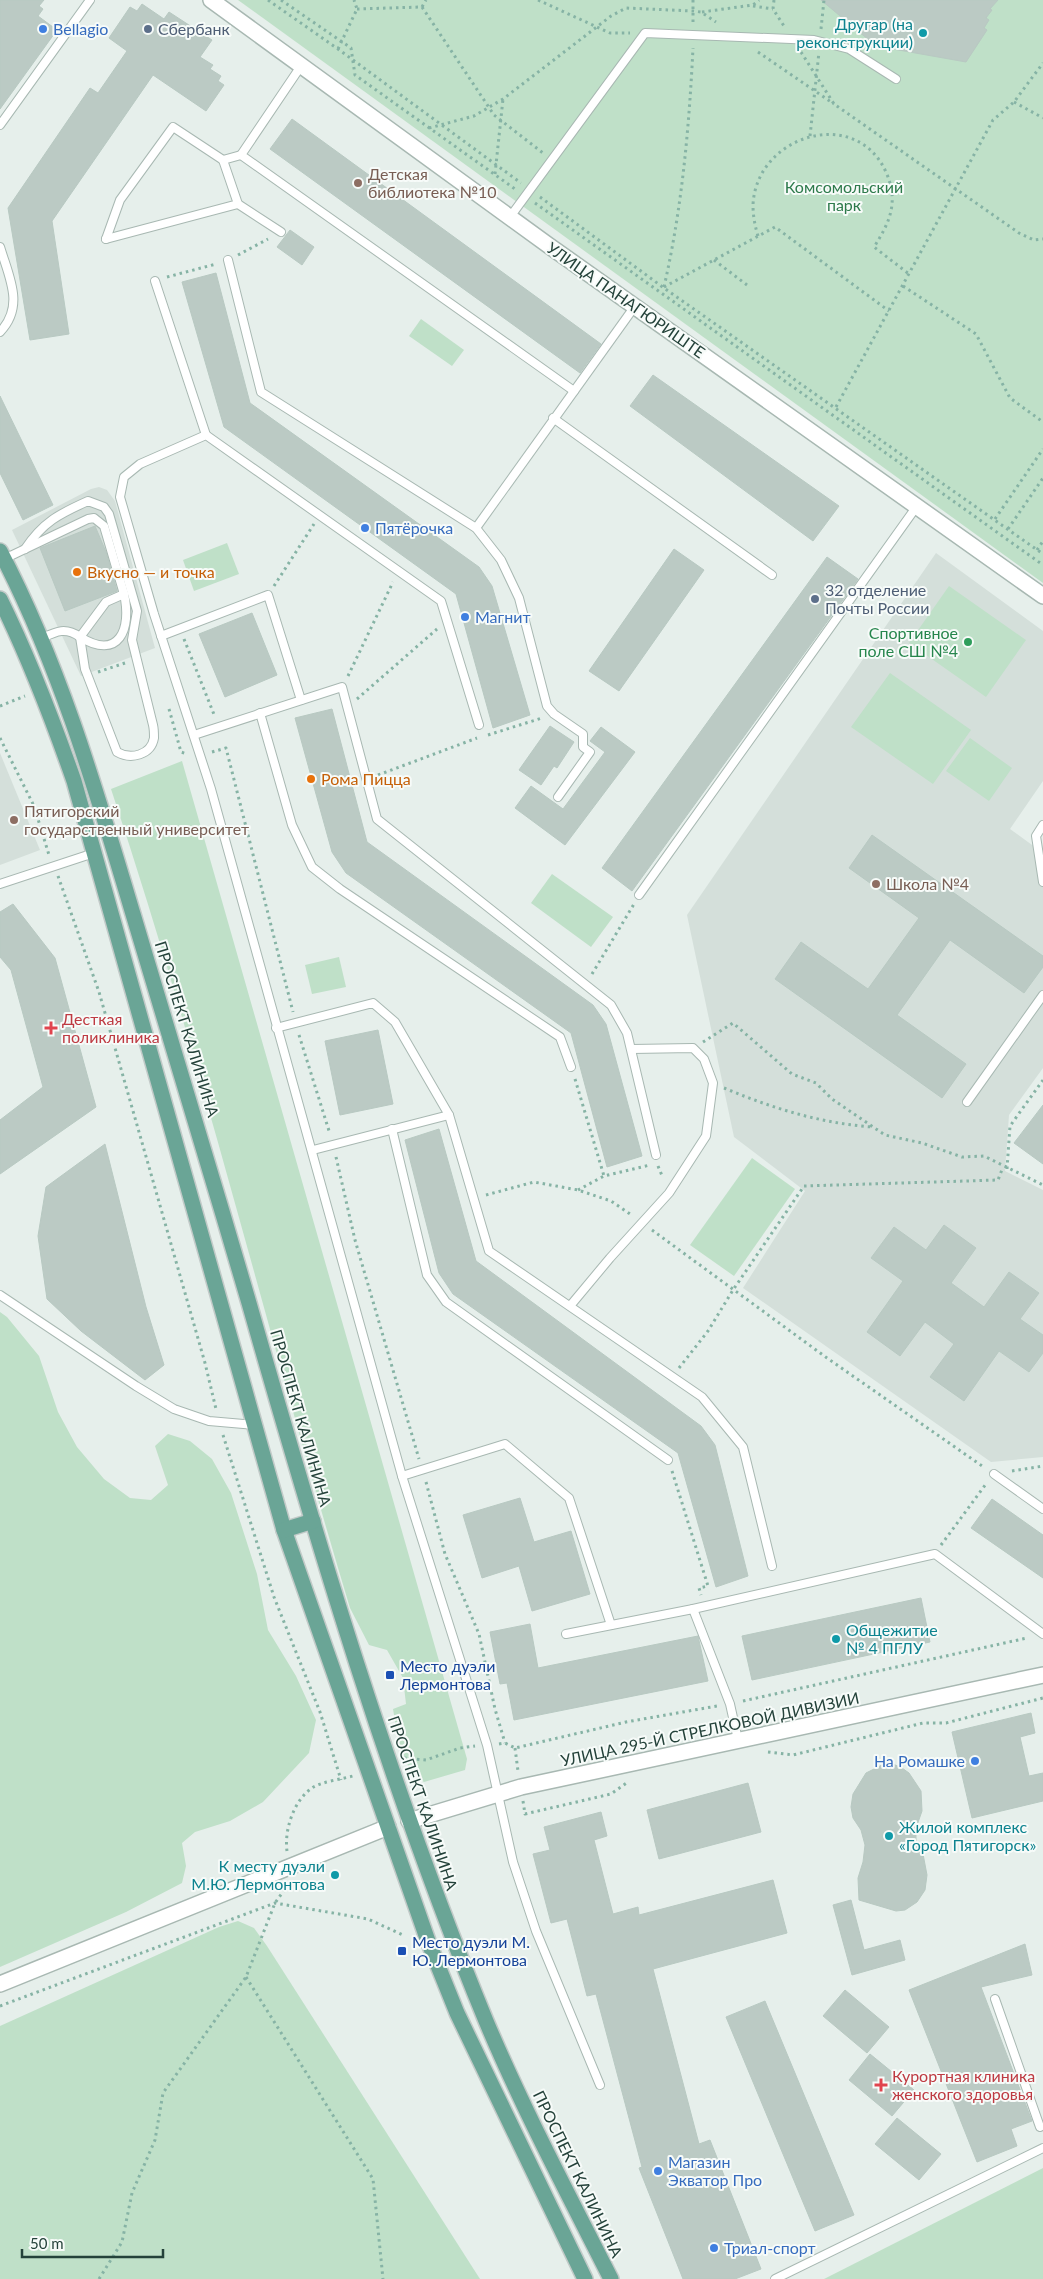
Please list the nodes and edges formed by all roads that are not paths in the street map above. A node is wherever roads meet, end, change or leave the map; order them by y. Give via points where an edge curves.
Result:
1 (90, 0) edge
2 (211, 0) edge
3 (301, 66) junction
4 (896, 79) dead end
5 (0, 125) edge
6 (240, 155) junction
7 (223, 160) junction
8 (238, 204) junction
9 (510, 217) junction
10 (281, 232) road end
11 (0, 247) edge
12 (228, 260) road end
13 (155, 281) road end
14 (635, 306) junction
15 (0, 332) edge
16 (574, 391) junction
17 (553, 418) junction
18 (206, 435) junction
19 (917, 506) junction
20 (476, 528) junction
21 (25, 549) junction
22 (2, 554) edge
23 (772, 575) dead end
24 (124, 594) junction
25 (1043, 596) edge
26 (0, 598) edge
27 (80, 636) junction
28 (162, 636) junction
29 (42, 638) junction
30 (301, 700) junction
31 (260, 713) junction
32 (479, 725) dead end
33 (194, 735) junction
34 (558, 797) dead end
35 (1043, 825) edge
36 (94, 853) junction
37 (1043, 882) edge
38 (0, 884) edge
39 (639, 895) road end
40 (1043, 995) edge
41 (276, 1028) junction
42 (632, 1049) junction
43 (571, 1067) road end
44 (966, 1102) dead end
45 (449, 1114) junction
46 (392, 1129) junction
47 (313, 1150) junction
48 (656, 1155) road end
49 (0, 1294) edge
50 (570, 1306) junction
51 (255, 1425) junction
52 (668, 1460) road end
53 (994, 1474) road end
54 (402, 1476) junction
55 (1043, 1509) edge
56 (313, 1521) junction
57 (284, 1530) junction
58 (772, 1566) dead end
59 (693, 1609) junction
60 (611, 1625) junction
61 (566, 1634) dead end
62 (1043, 1634) edge
63 (1043, 1675) edge
64 (738, 1740) junction
65 (498, 1794) junction
66 (409, 1821) junction
67 (388, 1827) junction
68 (0, 1984) edge
69 (995, 1999) dead end
70 (600, 2085) dead end
71 (1042, 2129) edge
72 (1043, 2148) edge
73 (585, 2279) edge
74 (610, 2279) edge
75 (775, 2279) edge

1 - 5 lane
2 - 3 street, УЛИЦА ПАНАГЮРИШТЕ
3 - 6 lane
3 - 9 street, УЛИЦА ПАНАГЮРИШТЕ
4 - 9 lane via 849,49 820,42 645,33
6 - 7 lane
6 - 16 lane
7 - 8 lane
7 - 8 lane via 173,127 120,200 106,239
8 - 10 lane
9 - 14 street, УЛИЦА ПАНАГЮРИШТЕ
11 - 15 lane via 15,302 9,323
12 - 20 lane via 261,392
13 - 18 lane
14 - 16 lane
14 - 19 street, УЛИЦА ПАНАГЮРИШТЕ
16 - 17 lane
17 - 20 lane
17 - 23 lane
18 - 28 lane via 140,464 124,477 121,490 120,497
18 - 32 lane via 441,601
19 - 25 street, УЛИЦА ПАНАГЮРИШТЕ
19 - 39 lane
20 - 34 lane via 501,560 519,598 547,706 583,734 583,747 590,752
21 - 22 lane
21 - 24 lane via 94,518 104,526
21 - 27 lane via 46,522 64,512 88,501 104,507 115,528 137,611 132,640 154,739 148,750 141,754 132,756 117,752 88,676
22 - 29 main road, ПРОСПЕКТ КАЛИНИНА
24 - 27 lane via 106,602
24 - 27 lane via 127,619 122,636 115,642 99,646
26 - 36 main road via 50,712 74,780
27 - 29 lane via 63,629
28 - 30 lane via 268,595
28 - 33 lane
29 - 56 main road, ПРОСПЕКТ КАЛИНИНА via 94,784 190,1097
30 - 31 lane
30 - 42 lane via 342,687 378,819 611,1005
31 - 33 lane
31 - 43 lane via 292,824 312,867 560,1037
33 - 41 lane
35 - 37 lane via 1036,836
36 - 38 lane
36 - 51 main road
40 - 44 lane
41 - 45 lane via 373,1003 396,1022
41 - 47 lane
42 - 48 lane
42 - 50 lane via 693,1048 704,1059 713,1083 706,1136 669,1193
45 - 46 lane
45 - 50 lane via 489,1251
46 - 47 lane
46 - 52 lane via 426,1275 446,1302
47 - 54 lane
49 - 51 lane via 174,1409 209,1421
50 - 58 lane via 702,1397 743,1447
51 - 57 main road
53 - 55 lane
54 - 60 lane via 505,1444 569,1498
54 - 65 lane via 487,1745
56 - 57 main road
56 - 66 main road, ПРОСПЕКТ КАЛИНИНА
57 - 67 main road
59 - 60 lane
59 - 62 lane via 935,1554
59 - 64 lane via 730,1704
60 - 61 lane
63 - 64 street, УЛИЦА 295-Й СТРЕЛКОВОЙ ДИВИЗИИ
64 - 65 street, УЛИЦА 295-Й СТРЕЛКОВОЙ ДИВИЗИИ
65 - 66 street, УЛИЦА 295-Й СТРЕЛКОВОЙ ДИВИЗИИ
65 - 70 lane via 513,1862 536,1931
66 - 67 main road, УЛИЦА 295-Й СТРЕЛКОВОЙ ДИВИЗИИ
66 - 74 main road, ПРОСПЕКТ КАЛИНИНА via 487,2024
67 - 68 street
67 - 73 main road via 428,1941 458,2013
69 - 71 lane
72 - 75 lane

